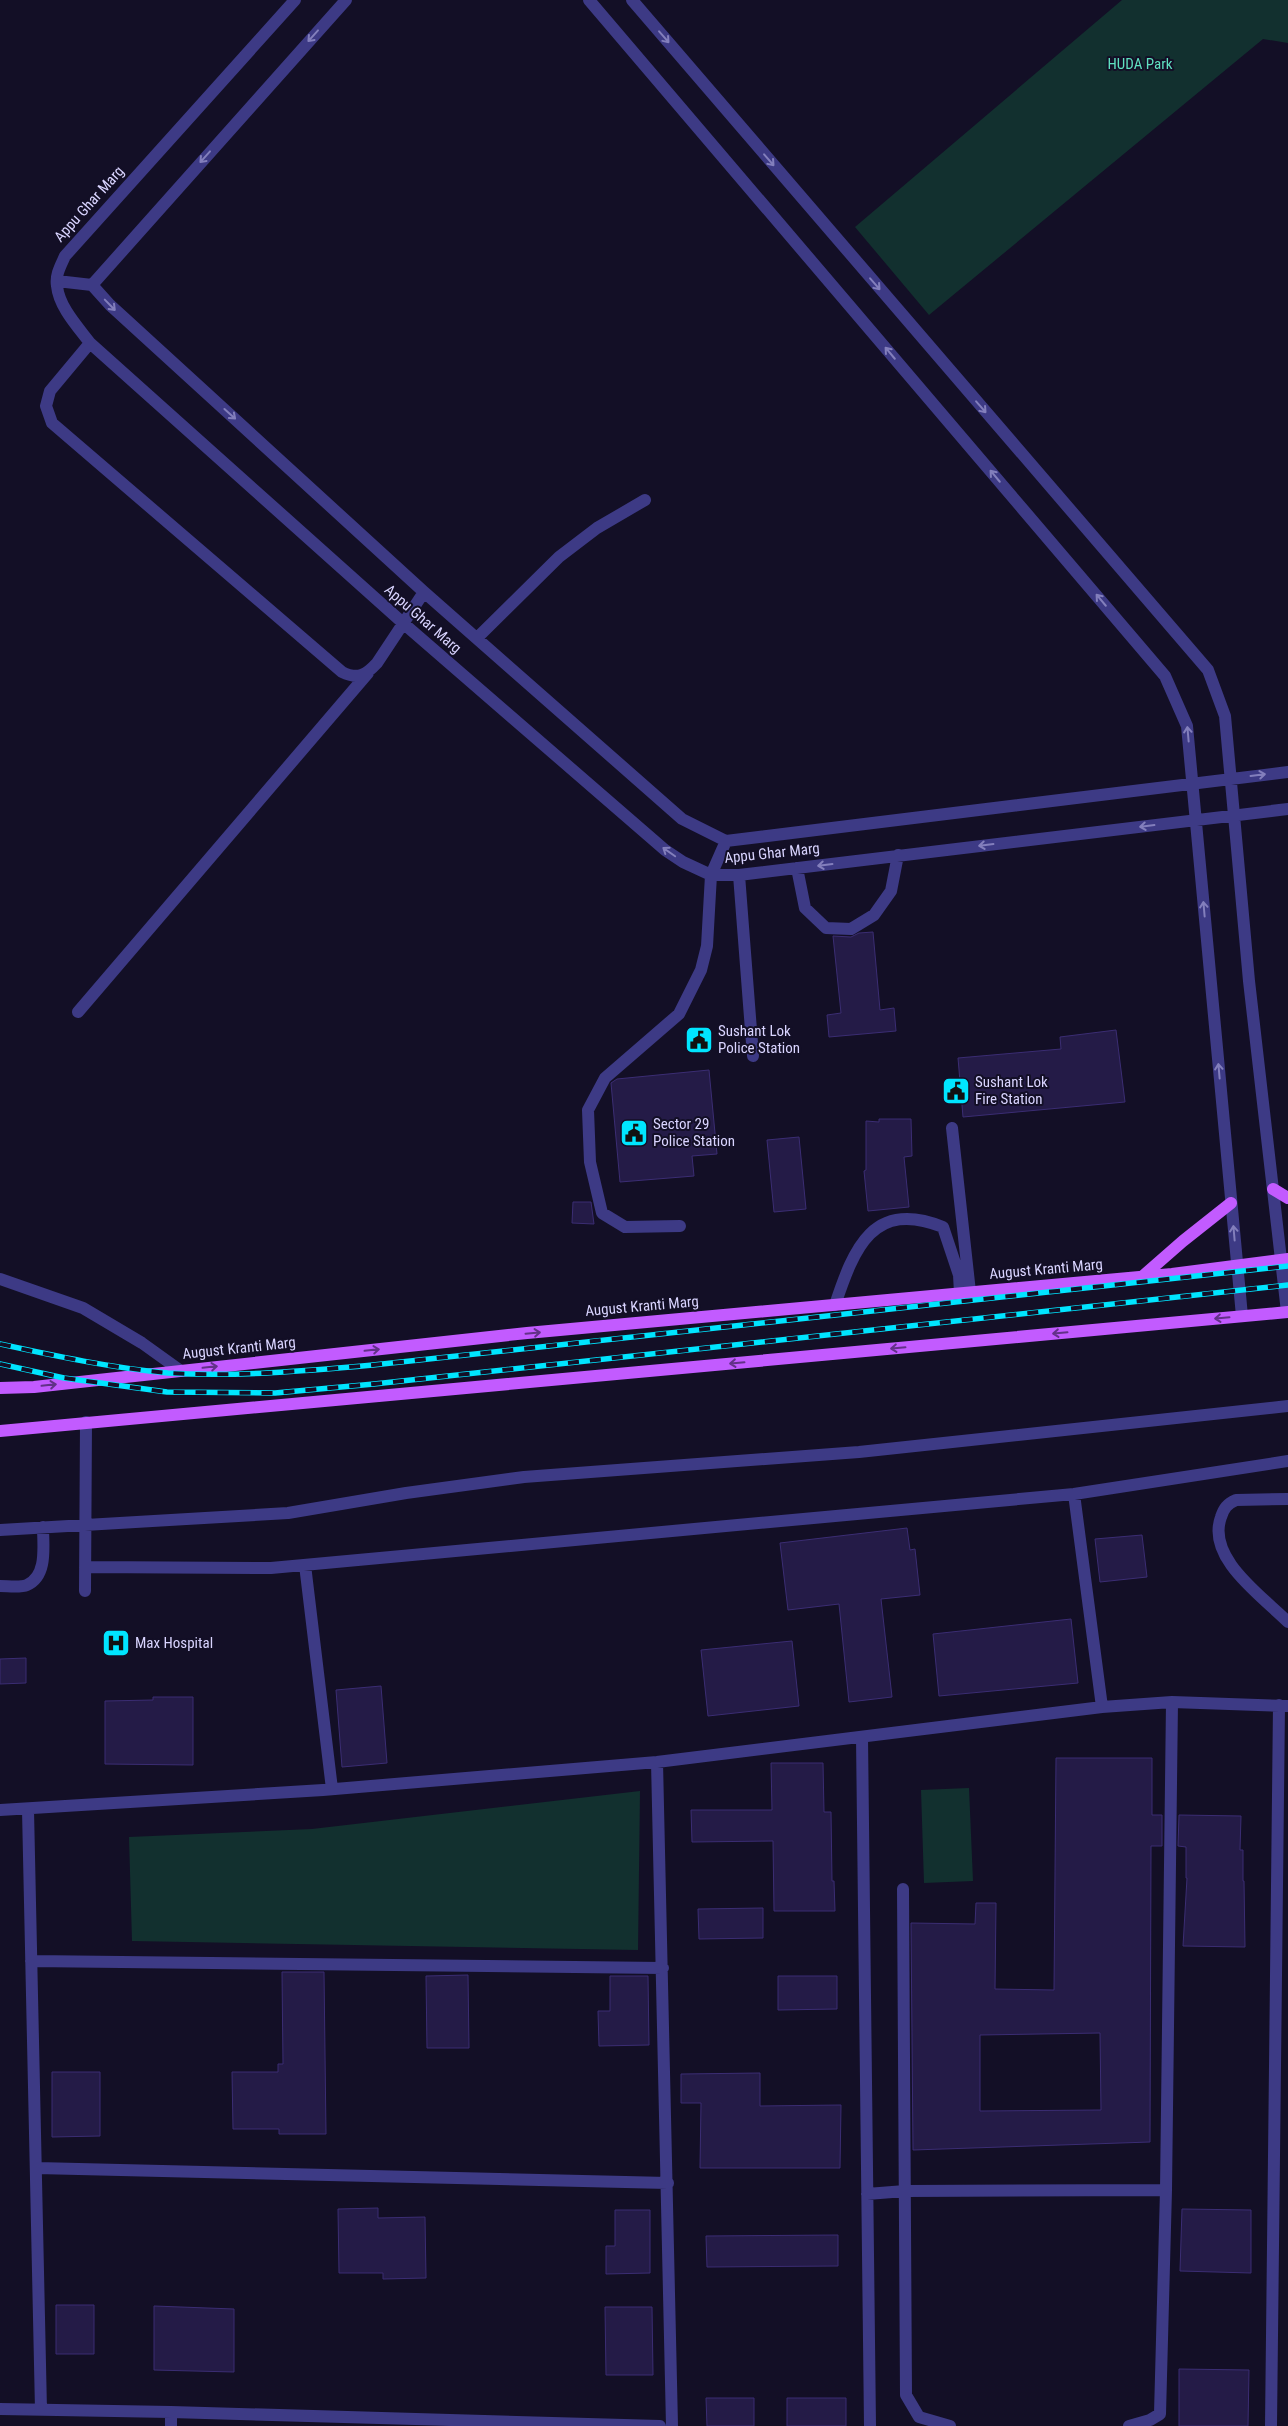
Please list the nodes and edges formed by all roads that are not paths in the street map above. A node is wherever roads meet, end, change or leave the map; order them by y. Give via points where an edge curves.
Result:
1 (295, 0) edge
2 (346, 0) edge
3 (589, 0) edge
4 (632, 0) edge
5 (57, 281) junction
6 (92, 285) junction
7 (90, 342) junction
8 (645, 500) dead end
9 (424, 592) junction
10 (402, 623) junction
11 (477, 638) junction
12 (368, 673) junction
13 (1288, 772) edge
14 (1231, 778) junction
15 (1192, 783) junction
16 (1288, 809) edge
17 (1234, 816) junction
18 (1196, 820) junction
19 (726, 841) junction
20 (898, 855) junction
21 (797, 868) junction
22 (711, 875) junction
23 (739, 875) junction
24 (78, 1012) dead end
25 (754, 1056) dead end
26 (952, 1128) dead end
27 (1272, 1189) junction
28 (1288, 1198) edge
29 (1231, 1203) junction
30 (680, 1226) dead end
31 (1284, 1259) edge
32 (1237, 1265) junction
33 (1143, 1276) junction
34 (0, 1279) edge
35 (965, 1293) junction
36 (835, 1305) junction
37 (1288, 1312) edge
38 (1242, 1316) junction
39 (181, 1370) junction
40 (0, 1388) edge
41 (1288, 1406) edge
42 (86, 1422) junction
43 (0, 1431) edge
44 (1288, 1461) edge
45 (1074, 1494) junction
46 (1288, 1499) edge
47 (87, 1525) junction
48 (43, 1528) junction
49 (0, 1530) edge
50 (305, 1565) junction
51 (85, 1567) junction
52 (0, 1586) edge
53 (85, 1591) dead end
54 (1288, 1622) edge
55 (1172, 1702) junction
56 (1284, 1705) edge
57 (1102, 1707) junction
58 (862, 1737) junction
59 (657, 1762) junction
60 (332, 1789) junction
61 (0, 1810) edge
62 (28, 1810) junction
63 (903, 1889) dead end
64 (31, 1960) junction
65 (663, 1968) junction
66 (37, 2168) junction
67 (668, 2183) junction
68 (1166, 2190) junction
69 (905, 2191) junction
70 (867, 2194) junction
71 (0, 2409) edge
72 (41, 2410) junction
73 (1160, 2411) junction
74 (171, 2412) junction
75 (171, 2426) edge
76 (660, 2426) edge
77 (672, 2426) edge
78 (870, 2426) edge
79 (950, 2426) edge
80 (1129, 2426) edge
81 (1160, 2426) edge
82 (1271, 2426) edge

1 - 5 street, Appu Ghar Marg via 65,256
2 -> 6 street
15 -> 3 street via 1187,726 1164,676
4 -> 14 street via 1208,670 1225,716
5 - 6 street
5 - 7 street, Appu Ghar Marg via 56,286 71,318
6 -> 9 street, Appu Ghar Marg
7 - 10 street, Appu Ghar Marg
7 - 12 street via 50,391 46,406 52,424 342,672 360,677
8 - 11 street via 597,528 559,557
9 - 10 street
9 - 11 street, Appu Ghar Marg
10 - 12 street
22 -> 10 street, Appu Ghar Marg via 665,850
11 - 19 street, Appu Ghar Marg via 682,819
12 - 24 street
14 -> 13 street, Appu Ghar Marg
14 - 15 street, Appu Ghar Marg
14 - 17 street
15 - 18 street
15 - 19 street, Appu Ghar Marg
16 - 17 street, Appu Ghar Marg
17 - 18 street, Appu Ghar Marg
17 - 27 street
18 -> 20 street, Appu Ghar Marg
29 -> 18 street
19 - 22 street
20 -> 21 street, Appu Ghar Marg
20 - 21 street via 891,891 874,915 850,929 826,928 805,908
21 - 23 street, Appu Ghar Marg
22 - 23 street, Appu Ghar Marg
22 - 30 street via 707,946 701,970 679,1014 605,1078 588,1110 590,1162 602,1213 625,1227
23 - 25 street
26 - 35 street
27 - 28 main road
27 - 31 street
32 -> 29 street
29 - 33 main road
31 - 32 main road, August Kranti Marg
31 - 37 street
32 - 33 main road, August Kranti Marg
32 - 38 street
33 - 35 main road, August Kranti Marg
34 - 39 street via 83,1308
35 - 36 main road, August Kranti Marg
35 - 36 street via 943,1227 923,1219 905,1219 882,1224 864,1240 846,1273
39 -> 36 main road, August Kranti Marg via 527,1333
37 - 38 main road
38 -> 42 main road
40 -> 39 main road, August Kranti Marg
41 - 47 street via 860,1452 524,1477 406,1492 288,1513
42 - 43 main road
42 - 47 street
44 - 45 street
45 - 50 street
45 - 57 street
46 - 54 street via 1230,1502 1221,1517 1218,1536 1226,1559
47 - 48 street
47 - 51 street
48 - 49 street
48 - 52 street via 42,1567 37,1577 27,1585
50 - 51 street via 271,1568
50 - 60 street
51 - 53 street
55 - 56 street
55 - 57 street
55 - 68 street
56 - 82 street
57 - 58 street
58 - 59 street
58 - 70 street
59 - 60 street
59 - 65 street
60 - 62 street
61 - 62 street
62 - 64 street
63 - 69 street
64 - 65 street
64 - 66 street
65 - 67 street
66 - 67 street
66 - 72 street
67 - 77 street
68 - 69 street
68 - 73 street
69 - 70 street
69 - 79 street via 906,2395 919,2417
70 - 78 street
71 - 72 street
72 - 74 street
73 - 80 street via 1150,2420
73 - 81 street
74 - 75 street
74 - 76 street

